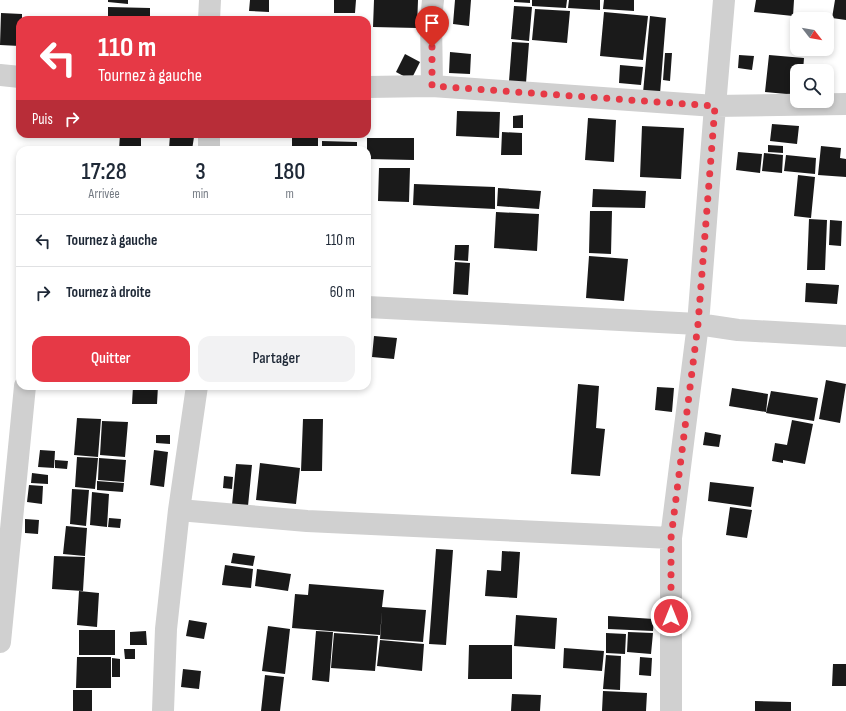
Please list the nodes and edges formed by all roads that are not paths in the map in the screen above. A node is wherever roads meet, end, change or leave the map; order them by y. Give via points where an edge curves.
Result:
1 (210, 0) edge
2 (433, 0) edge
3 (724, 0) edge
4 (209, 16) edge
5 (0, 75) edge
6 (16, 77) edge
7 (432, 86) junction
8 (371, 87) edge
9 (846, 104) edge
10 (715, 106) junction
11 (371, 307) edge
12 (698, 324) junction
13 (846, 336) edge
14 (25, 390) edge
15 (195, 390) edge
16 (179, 510) junction
17 (671, 538) junction
18 (0, 642) edge
19 (163, 711) edge
20 (671, 711) edge

1 - 4 street
2 - 7 street
3 - 10 street
5 - 6 street
7 - 8 street
7 - 10 street
9 - 10 street
10 - 12 street
11 - 12 street
12 - 13 street via 738,330
12 - 17 street
14 - 18 street
15 - 16 street
16 - 17 street via 307,521
16 - 19 street via 166,629
17 - 20 street

